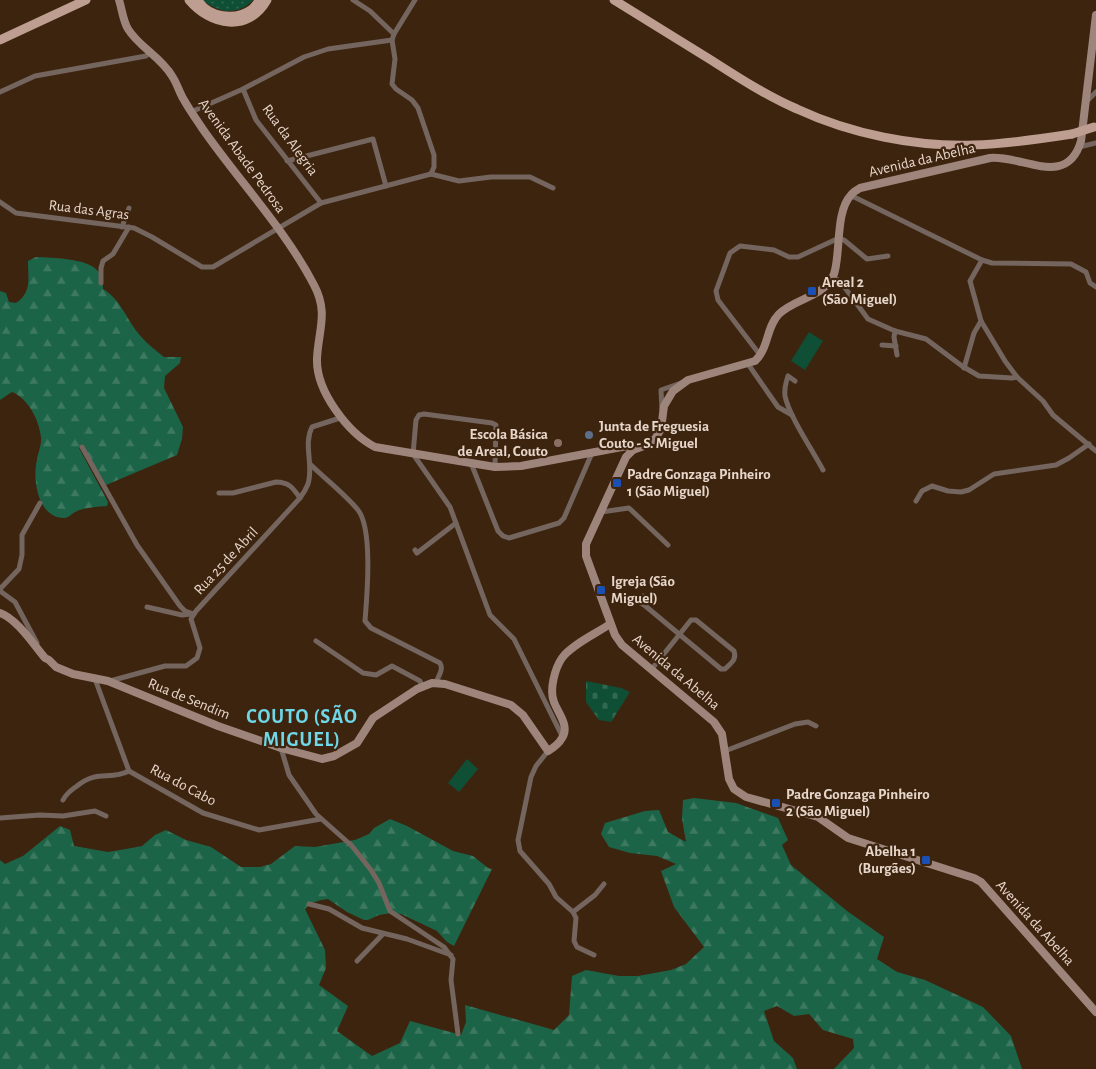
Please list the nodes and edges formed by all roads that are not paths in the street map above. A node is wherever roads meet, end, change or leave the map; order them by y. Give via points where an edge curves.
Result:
1 (75, 0) edge
2 (86, 0) edge
3 (119, 0) edge
4 (189, 0) edge
5 (198, 0) edge
6 (260, 0) edge
7 (267, 0) edge
8 (353, 0) edge
9 (415, 0) edge
10 (614, 0) edge
11 (1096, 15) edge
12 (16, 32) junction
13 (393, 37) junction
14 (0, 40) edge
15 (150, 52) junction
16 (243, 89) junction
17 (0, 92) edge
18 (1096, 92) edge
19 (1085, 102) junction
20 (191, 112) junction
21 (1095, 127) edge
22 (1096, 143) edge
23 (1079, 147) junction
24 (287, 161) junction
25 (431, 174) junction
26 (386, 186) junction
27 (552, 188) dead end
28 (850, 195) junction
29 (0, 202) edge
30 (321, 204) junction
31 (130, 208) dead end
32 (122, 227) junction
33 (129, 227) junction
34 (279, 229) junction
35 (839, 238) junction
36 (888, 256) dead end
37 (982, 260) junction
38 (832, 277) junction
39 (101, 283) dead end
40 (1096, 287) edge
41 (981, 321) junction
42 (895, 331) junction
43 (882, 345) dead end
44 (896, 346) junction
45 (897, 355) dead end
46 (760, 356) junction
47 (748, 364) junction
48 (964, 368) junction
49 (1017, 377) junction
50 (688, 380) junction
51 (795, 380) dead end
52 (793, 415) junction
53 (663, 416) junction
54 (340, 418) junction
55 (1089, 444) junction
56 (82, 447) dead end
57 (614, 448) junction
58 (633, 450) junction
59 (1096, 451) edge
60 (592, 453) junction
61 (414, 454) junction
62 (626, 457) junction
63 (471, 463) junction
64 (310, 464) junction
65 (495, 467) junction
66 (823, 470) dead end
67 (219, 493) dead end
68 (300, 498) junction
69 (916, 501) dead end
70 (40, 503) dead end
71 (601, 512) junction
72 (456, 523) junction
73 (668, 545) dead end
74 (415, 550) dead end
75 (0, 590) edge
76 (644, 604) dead end
77 (147, 607) dead end
78 (0, 613) edge
79 (194, 614) junction
80 (610, 624) junction
81 (679, 635) junction
82 (316, 641) dead end
83 (49, 660) junction
84 (651, 670) junction
85 (95, 679) junction
86 (108, 681) junction
87 (436, 683) junction
88 (422, 686) junction
89 (816, 726) dead end
90 (563, 738) junction
91 (281, 748) junction
92 (548, 751) junction
93 (725, 751) junction
94 (129, 771) junction
95 (63, 800) dead end
96 (106, 816) dead end
97 (0, 818) edge
98 (322, 819) junction
99 (604, 884) dead end
100 (309, 904) dead end
101 (573, 912) junction
102 (383, 934) junction
103 (594, 954) dead end
104 (451, 955) junction
105 (357, 961) dead end
106 (1096, 1012) edge
107 (458, 1034) dead end

1 - 12 main road
2 - 12 main road
3 - 15 street, Avenida Abade Pedrosa via 128,28
4 - 7 main road via 207,17 231,22 254,15
5 - 6 main road via 214,14 228,16 252,9
8 - 13 street via 370,11
9 - 13 street
10 - 21 main road, bridge via 766,94 798,110 856,130 933,144 973,146 1024,142
11 - 19 street
12 - 14 main road
13 - 16 street via 328,49 304,57
13 - 25 street via 392,84 418,108 434,154
15 - 17 street via 146,56 35,76
15 - 20 street, Avenida Abade Pedrosa via 172,76
16 - 20 street
16 - 24 street, Rua da Alegria via 256,120
18 - 19 street
19 - 23 street
20 - 34 street, Avenida Abade Pedrosa
22 - 23 street
23 - 28 street, Avenida da Abelha via 1075,156 1058,168 990,158 860,188
24 - 26 street via 373,139
24 - 30 street, Rua da Alegria
25 - 26 street, Rua das Agras
25 - 27 street via 459,181 530,176
26 - 30 street, Rua das Agras
28 - 35 street via 844,207
28 - 37 street
29 - 32 street, Rua das Agras via 16,213
30 - 34 street, Rua das Agras
31 - 32 street
32 - 33 street, Rua das Agras
33 - 34 street, Rua das Agras via 202,267 213,268
33 - 39 street via 113,254 103,262
34 - 54 street, Avenida Abade Pedrosa via 314,284 321,303 318,369 328,398
35 - 36 street via 867,259
35 - 38 street
35 - 46 street via 798,258 774,250 740,246 730,253 716,291 718,300
37 - 40 street via 992,263 1071,264 1086,272 1090,283
37 - 41 street via 970,281
38 - 42 street via 840,281 868,319
38 - 46 street via 823,288 780,312 773,320
41 - 48 street via 974,333
41 - 49 street
42 - 44 street
42 - 48 street via 926,339
43 - 44 street
44 - 45 street
46 - 47 street, Avenida da Abelha
47 - 50 street, Avenida da Abelha
47 - 52 street via 778,407
48 - 49 street via 979,376
49 - 55 street via 1053,415
50 - 53 street, Avenida da Abelha via 673,391 664,406
50 - 53 street via 661,390
51 - 52 street via 788,376 785,385
52 - 66 street
53 - 58 street, Avenida da Abelha via 655,439
54 - 61 street, Avenida Abade Pedrosa via 367,443
54 - 64 street, Rua 25 de Abril via 312,427 309,434
55 - 59 street
55 - 69 street via 1056,465 994,474 970,490 961,492 932,486 922,491
56 - 79 street via 136,545 180,606
57 - 58 street, Avenida Abade Pedrosa via 627,446
57 - 60 street, Avenida Abade Pedrosa
57 - 62 street
58 - 62 street, Avenida da Abelha
60 - 63 street via 564,518 559,523 510,538 498,532
60 - 65 street, Avenida Abade Pedrosa via 521,466
61 - 63 street, Avenida Abade Pedrosa
61 - 65 street via 419,415 492,423 496,425 497,432
61 - 72 street via 450,507
62 - 71 street, Avenida da Abelha
63 - 65 street, Avenida Abade Pedrosa
64 - 68 street, Rua 25 de Abril via 308,483
64 - 87 street via 358,510 364,521 368,570 365,621 371,628 440,663 442,666
67 - 68 street via 284,482
68 - 79 street, Rua 25 de Abril
70 - 75 street via 22,535 19,569
71 - 73 street via 629,508
71 - 80 street, Avenida da Abelha via 586,544 586,556
72 - 74 street via 417,553
72 - 90 street via 490,615 514,639
75 - 83 street via 15,602
76 - 81 street
77 - 79 street via 182,615
78 - 83 street, Rua de Sendim via 20,628
79 - 86 street, Rua 25 de Abril via 191,619 200,648 197,658 186,666 165,666
80 - 84 street, Avenida da Abelha via 622,645
80 - 90 street via 566,652 561,660 552,687 553,701 565,726
81 - 81 street via 691,620 696,620 734,651 735,660 722,669
81 - 84 street
82 - 88 street via 363,673 376,675 392,666 420,681
83 - 85 street, Rua de Sendim via 56,667
84 - 93 street, Avenida da Abelha via 714,722 722,734
85 - 86 street, Rua de Sendim
85 - 94 street, Rua do Cabo
86 - 91 street, Rua de Sendim
87 - 88 street, Rua de Sendim
87 - 92 street, Rua de Sendim via 511,705 523,715
88 - 91 street, Rua de Sendim via 373,718 357,743 334,756 322,758
89 - 93 street via 808,722 795,724
90 - 92 street
91 - 98 street via 289,775
92 - 101 street via 531,777 518,840 520,851 550,884 556,897
93 - 106 street, Avenida da Abelha via 729,779 734,789 746,797 818,817 848,838 981,882
94 - 95 street via 121,775 85,779
94 - 98 street, Rua do Cabo via 203,813 259,830
96 - 97 street via 95,811 64,816
98 - 104 street via 352,846 371,870 390,911
99 - 101 street
100 - 102 street via 329,908 362,928
101 - 103 street via 577,947
102 - 104 street
102 - 105 street
104 - 107 street

